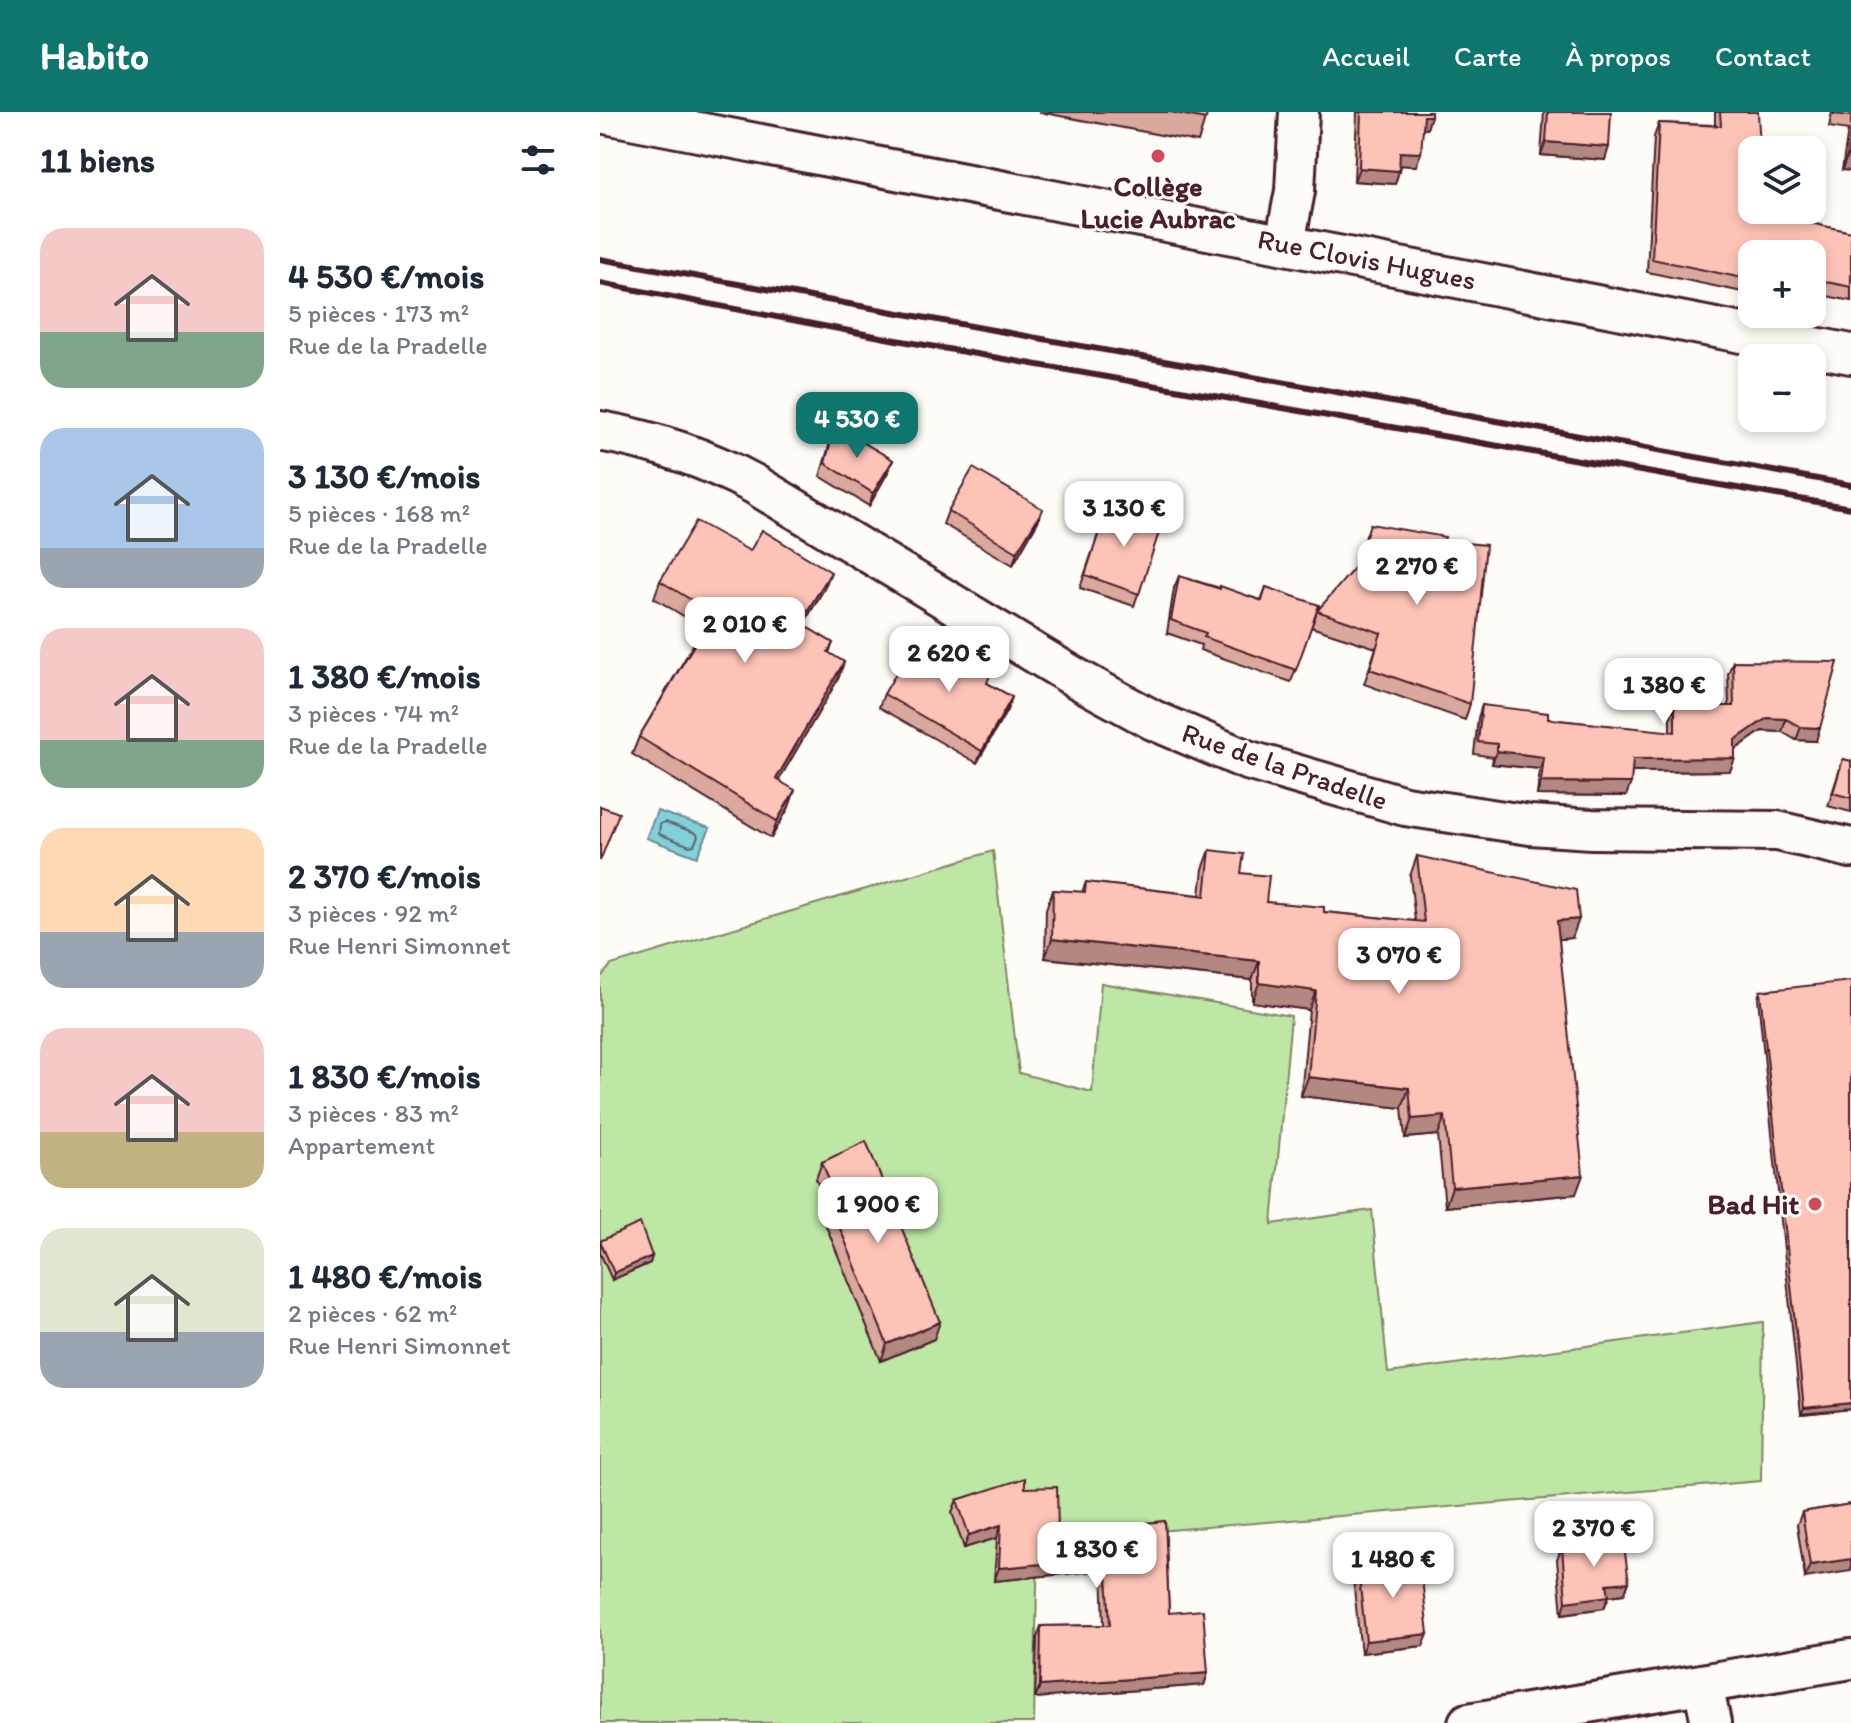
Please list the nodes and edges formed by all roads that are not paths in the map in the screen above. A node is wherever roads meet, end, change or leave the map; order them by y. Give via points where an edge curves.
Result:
1 (1299, 112) edge
2 (600, 113) edge
3 (1285, 243) junction
4 (1851, 354) edge
5 (600, 431) edge
6 (1851, 848) edge
7 (1851, 1659) edge
8 (1703, 1684) junction
9 (1468, 1723) edge
10 (1711, 1723) edge

1 - 3 street via 1295,191
2 - 3 street, Rue Clovis Hugues
3 - 4 street, Rue Clovis Hugues
5 - 6 street, Rue de la Pradelle via 678,449 718,465 1076,678 1153,720 1247,760 1405,806 1530,825 1777,831
7 - 8 street
8 - 9 street
8 - 10 street

